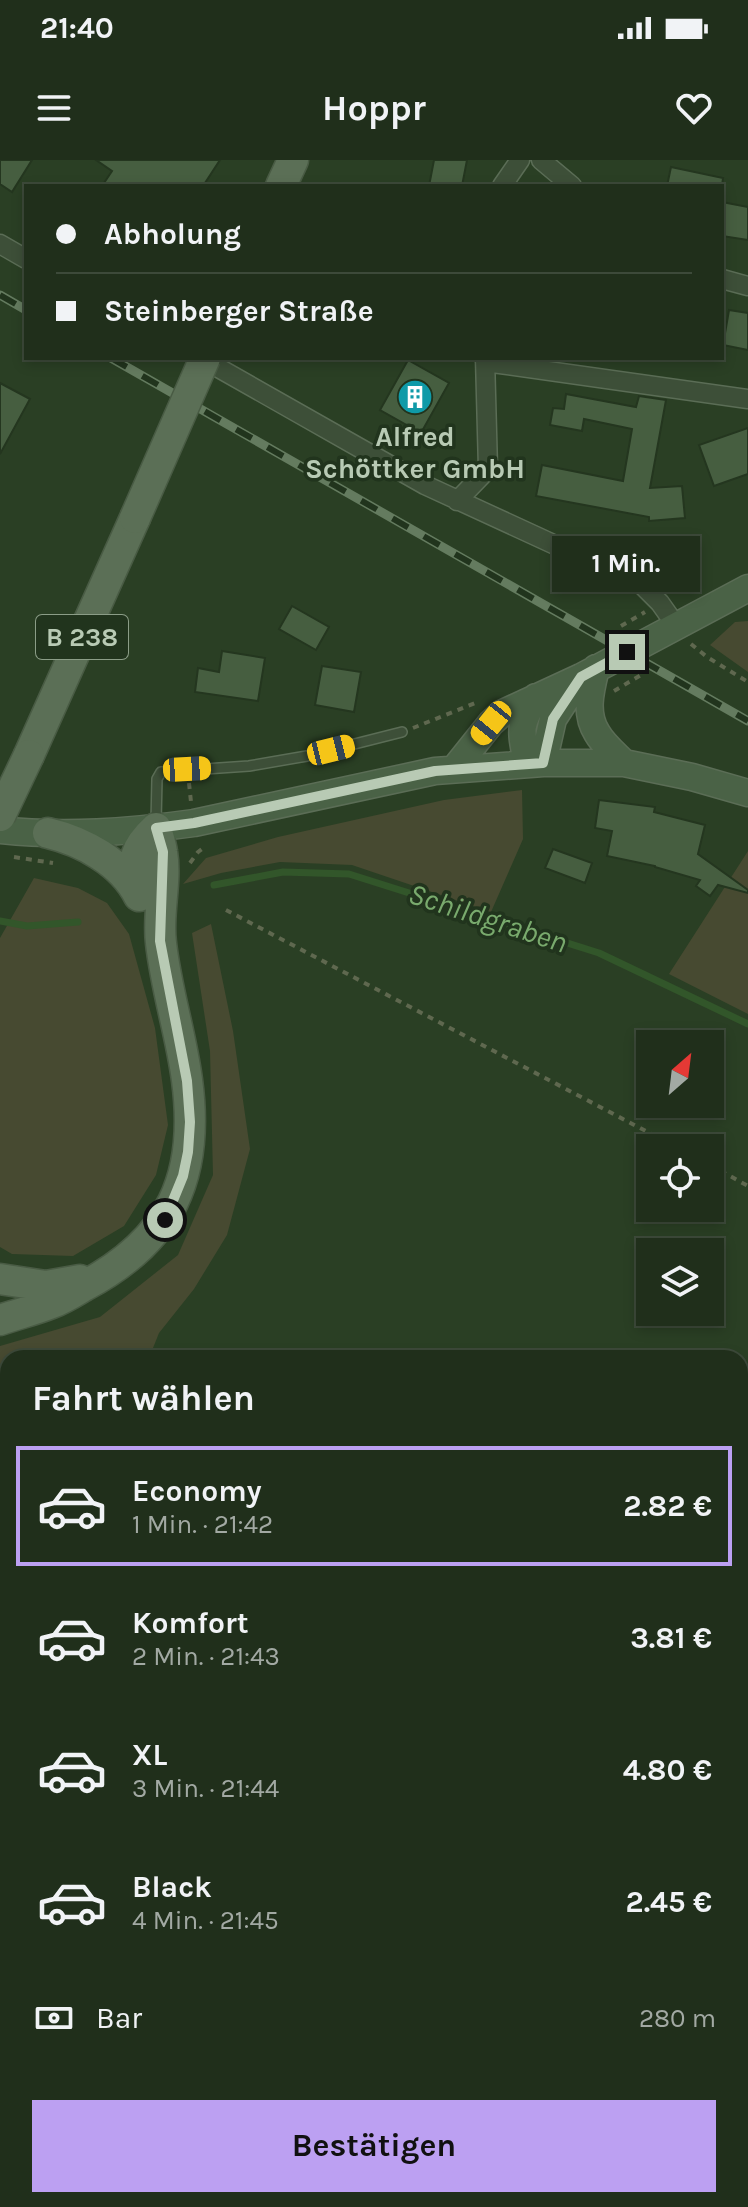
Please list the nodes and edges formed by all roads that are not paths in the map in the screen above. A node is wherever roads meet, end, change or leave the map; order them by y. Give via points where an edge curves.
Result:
1 (293, 160) edge
2 (520, 160) edge
3 (541, 160) edge
4 (282, 184) edge
5 (503, 184) edge
6 (570, 184) edge
7 (0, 244) edge
8 (24, 258) edge
9 (724, 280) edge
10 (748, 286) edge
11 (202, 360) edge
12 (206, 360) edge
13 (485, 360) edge
14 (748, 399) edge
15 (457, 501) junction
16 (748, 588) edge
17 (677, 627) junction
18 (588, 673) junction
19 (536, 697) junction
20 (402, 732) dead end
21 (535, 763) junction
22 (624, 763) junction
23 (455, 768) junction
24 (748, 793) edge
25 (0, 816) edge
26 (156, 828) junction
27 (0, 830) edge
28 (48, 833) junction
29 (149, 884) junction
30 (102, 1277) junction
31 (0, 1279) edge
32 (0, 1320) edge

1 - 4 main road
2 - 5 street
3 - 6 street
7 - 8 street
9 - 10 street
11 - 25 main road, B 238, bridge
12 - 15 street
13 - 14 street
13 - 15 street via 488,469
15 - 17 street via 642,585
16 - 17 main road
17 - 18 main road
18 - 19 main road
18 - 21 main road via 553,719
18 - 22 main road via 597,733
19 - 21 main road via 521,729
19 - 23 main road via 501,714
20 - 26 lane via 249,766 161,772
21 - 22 main road
21 - 23 main road
22 - 24 main road
23 - 26 main road
26 - 28 main road
26 - 29 main road via 163,852
27 - 28 main road
28 - 29 main road via 73,840
29 - 30 main road via 187,1081 188,1152 165,1220
30 - 31 main road via 46,1286
30 - 32 main road via 53,1303

